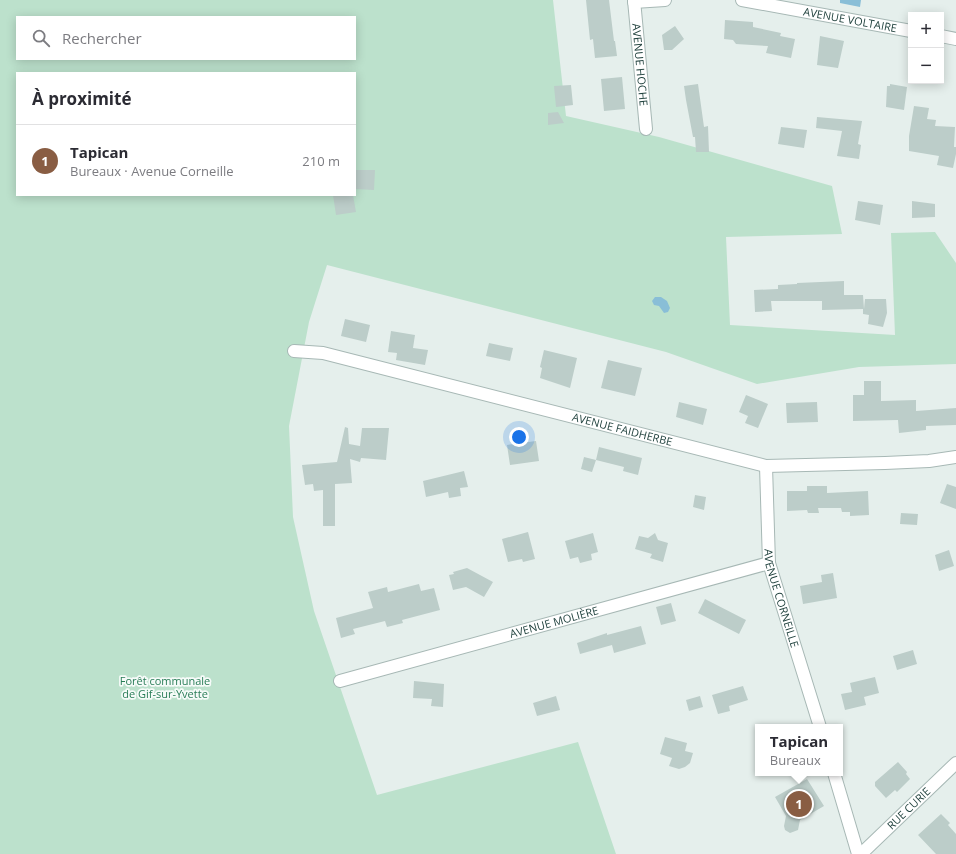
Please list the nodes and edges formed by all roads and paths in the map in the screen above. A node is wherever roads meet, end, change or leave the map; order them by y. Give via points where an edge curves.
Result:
1 (665, 0) edge
2 (742, 0) edge
3 (634, 1) edge
4 (908, 30) edge
5 (944, 37) edge
6 (956, 39) edge
7 (646, 130) dead end
8 (294, 351) dead end
9 (956, 457) edge
10 (766, 466) junction
11 (769, 563) junction
12 (340, 681) dead end
13 (819, 724) edge
14 (956, 764) edge
15 (835, 776) edge
16 (860, 854) edge

1 - 3 street
2 - 4 street, AVENUE VOLTAIRE
3 - 7 street, AVENUE HOCHE
5 - 6 street
8 - 10 street, AVENUE FAIDHERBE via 323,353
9 - 10 street, AVENUE FAIDHERBE via 929,461
10 - 11 street, AVENUE CORNEILLE
11 - 12 street, AVENUE MOLIÈRE
11 - 13 street, AVENUE CORNEILLE
14 - 16 street, RUE CURIE
15 - 16 street

